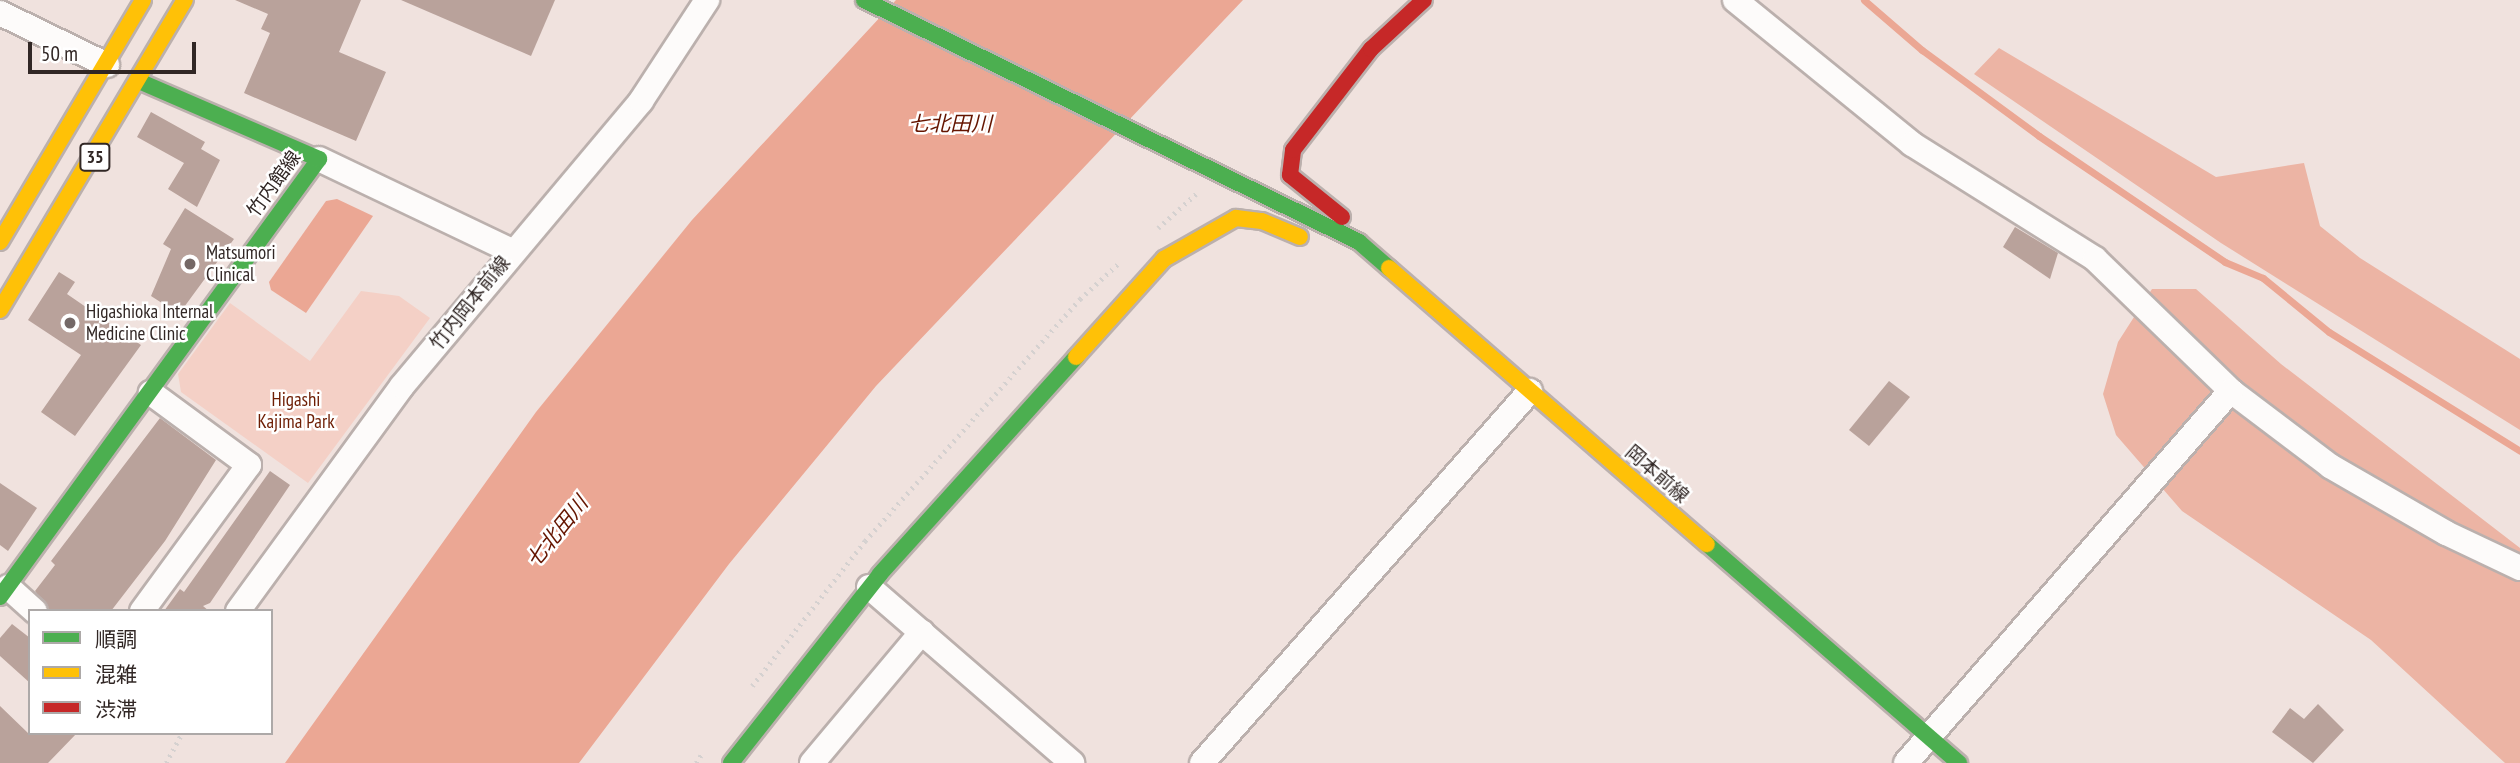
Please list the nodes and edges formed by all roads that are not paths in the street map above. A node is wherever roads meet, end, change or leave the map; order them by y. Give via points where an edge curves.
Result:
1 (143, 0) edge
2 (185, 0) edge
3 (707, 0) edge
4 (864, 0) edge
5 (1424, 0) edge
6 (1735, 0) edge
7 (0, 13) edge
8 (107, 65) junction
9 (139, 81) junction
10 (319, 159) junction
11 (1343, 234) junction
12 (0, 242) edge
13 (512, 251) junction
14 (0, 310) edge
15 (1530, 391) junction
16 (2231, 391) junction
17 (151, 393) junction
18 (2520, 568) edge
19 (869, 587) junction
20 (3, 588) edge
21 (32, 609) edge
22 (143, 609) edge
23 (239, 609) edge
24 (922, 632) junction
25 (1929, 737) junction
26 (731, 763) edge
27 (813, 763) edge
28 (1072, 763) edge
29 (1202, 763) edge
30 (1906, 763) edge
31 (1959, 763) edge

1 - 8 street, 35
2 - 9 street, 35
3 - 13 street, 竹内岡本前線 via 641,101
4 - 11 street, 岡本前線
5 - 11 street via 1371,49 1293,150 1290,175 1331,204 1342,218
6 - 16 street via 1912,144 2095,259
7 - 8 street
8 - 12 street, 35
9 - 10 street, 竹内館線
9 - 14 street, 35
10 - 13 street
10 - 17 street, 竹内館線
11 - 15 street, 岡本前線 via 1359,242
11 - 19 street via 1329,243 1236,219 1164,259
13 - 23 street, 竹内岡本前線 via 402,386
15 - 25 street, 岡本前線
15 - 29 street
16 - 18 street via 2330,466 2446,533
16 - 25 street
17 - 20 street, 竹内館線
17 - 22 street via 249,465
19 - 24 street
19 - 26 street
20 - 21 street
24 - 27 street
24 - 28 street
25 - 30 street
25 - 31 street, 岡本前線

